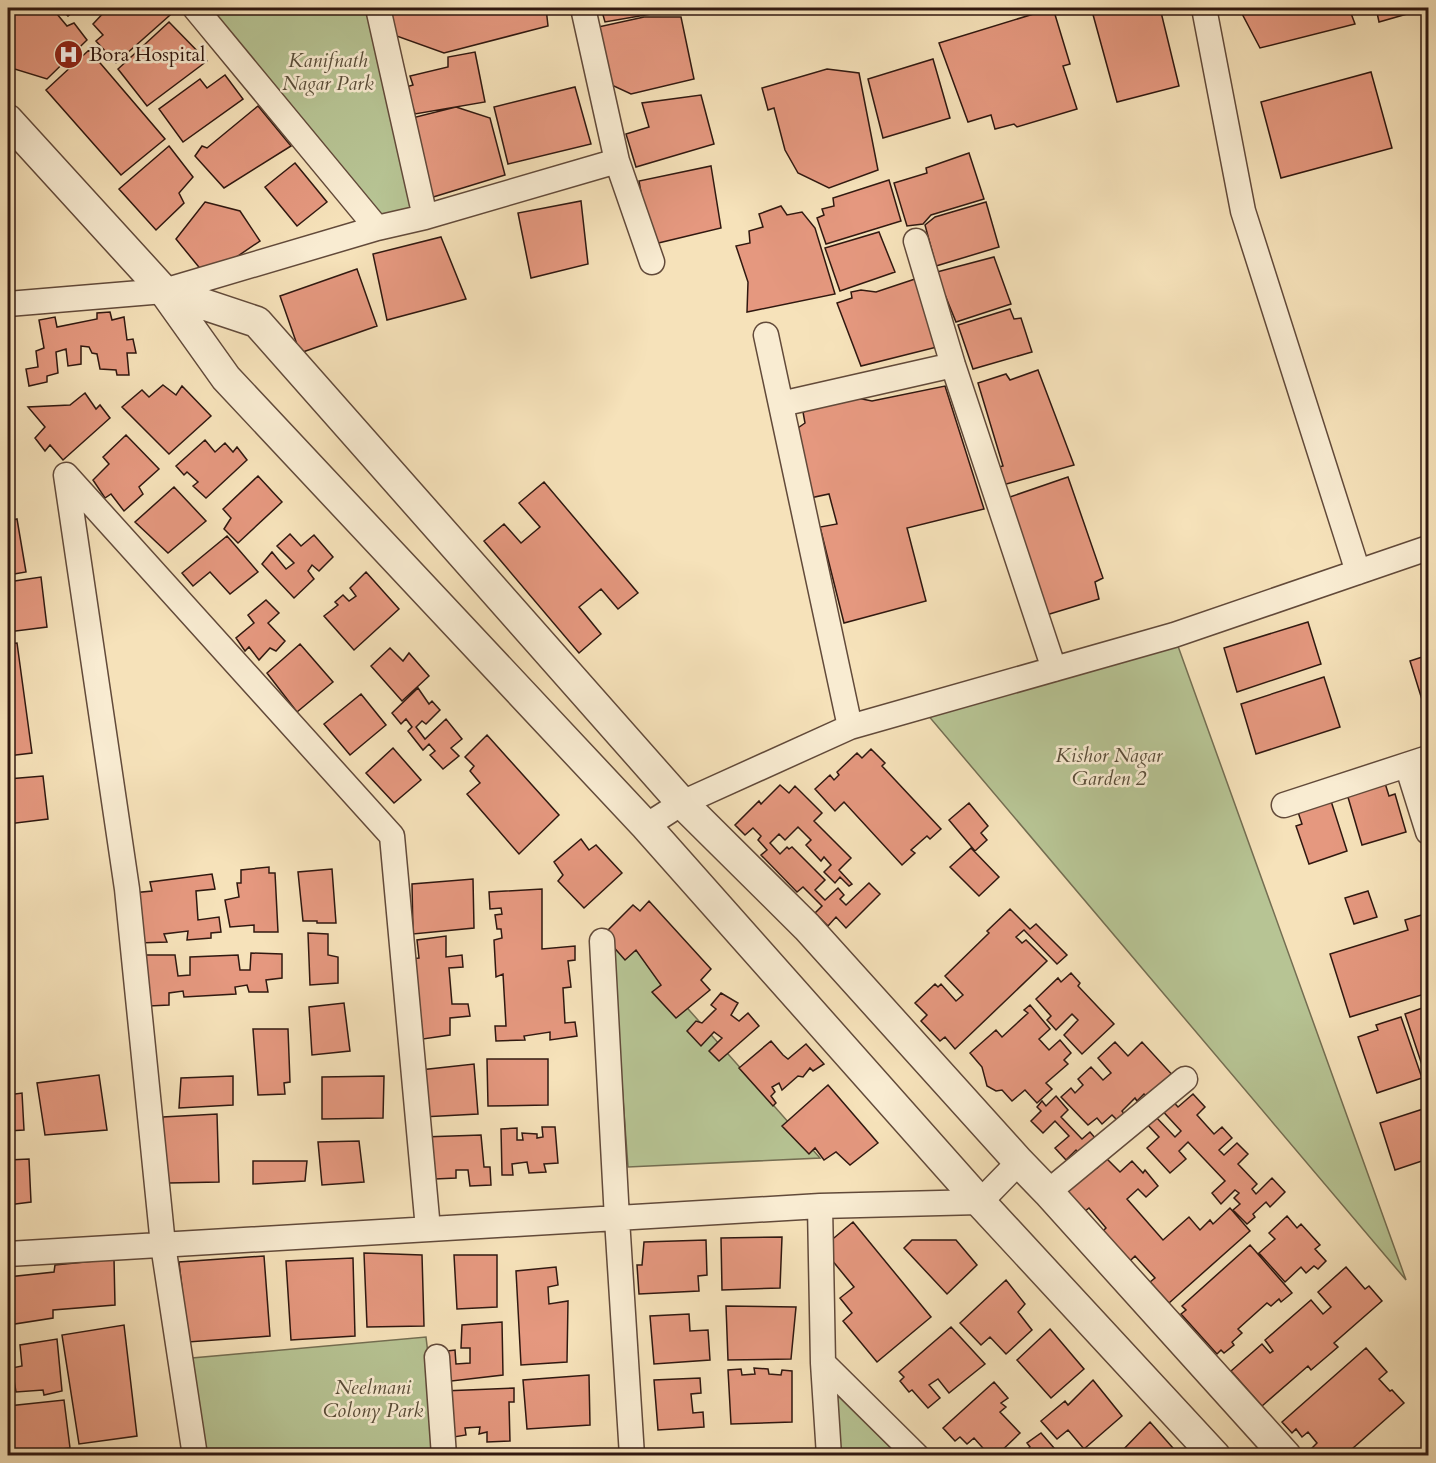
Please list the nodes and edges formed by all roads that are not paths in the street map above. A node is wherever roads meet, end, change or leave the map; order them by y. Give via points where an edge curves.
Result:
1 (195, 8) edge
2 (378, 8) edge
3 (583, 8) edge
4 (1204, 8) edge
5 (8, 120) edge
6 (617, 161) junction
7 (425, 217) junction
8 (377, 228) junction
9 (916, 241) dead end
10 (652, 262) dead end
11 (164, 291) junction
12 (8, 304) edge
13 (766, 335) dead end
14 (953, 365) junction
15 (781, 404) junction
16 (1428, 548) edge
17 (1358, 572) junction
18 (1054, 669) junction
19 (850, 727) junction
20 (1418, 761) edge
21 (682, 803) junction
22 (1284, 805) dead end
23 (646, 826) junction
24 (1428, 832) edge
25 (602, 941) dead end
26 (1185, 1079) dead end
27 (1019, 1162) junction
28 (1048, 1192) junction
29 (980, 1202) junction
30 (820, 1206) junction
31 (617, 1219) junction
32 (428, 1229) junction
33 (163, 1245) junction
34 (8, 1254) edge
35 (437, 1357) dead end
36 (823, 1363) junction
37 (195, 1455) edge
38 (444, 1455) edge
39 (632, 1455) edge
40 (829, 1455) edge
41 (917, 1455) edge
42 (1215, 1455) edge
43 (1286, 1455) edge

1 - 8 street
2 - 7 street
3 - 6 street
4 - 17 street via 1243,211
5 - 11 street
6 - 7 street
6 - 10 street
7 - 8 street
8 - 11 street
9 - 14 street
11 - 12 street
11 - 21 street via 257,322
11 - 23 street via 226,378
13 - 15 street
14 - 15 street
14 - 18 street
15 - 19 street
16 - 17 street
17 - 18 street via 1174,634
18 - 19 street
19 - 21 street
20 - 22 street
20 - 24 street
21 - 23 street
21 - 27 street via 807,927
23 - 29 street
25 - 31 street
26 - 28 street
27 - 28 street
27 - 29 street
28 - 43 street
29 - 30 street
29 - 42 street
30 - 31 street
30 - 36 street
31 - 32 street
31 - 39 street
32 - 33 street
32 - 33 street via 392,836 66,475 127,889
33 - 34 street
33 - 37 street
35 - 38 street
36 - 40 street
36 - 41 street

